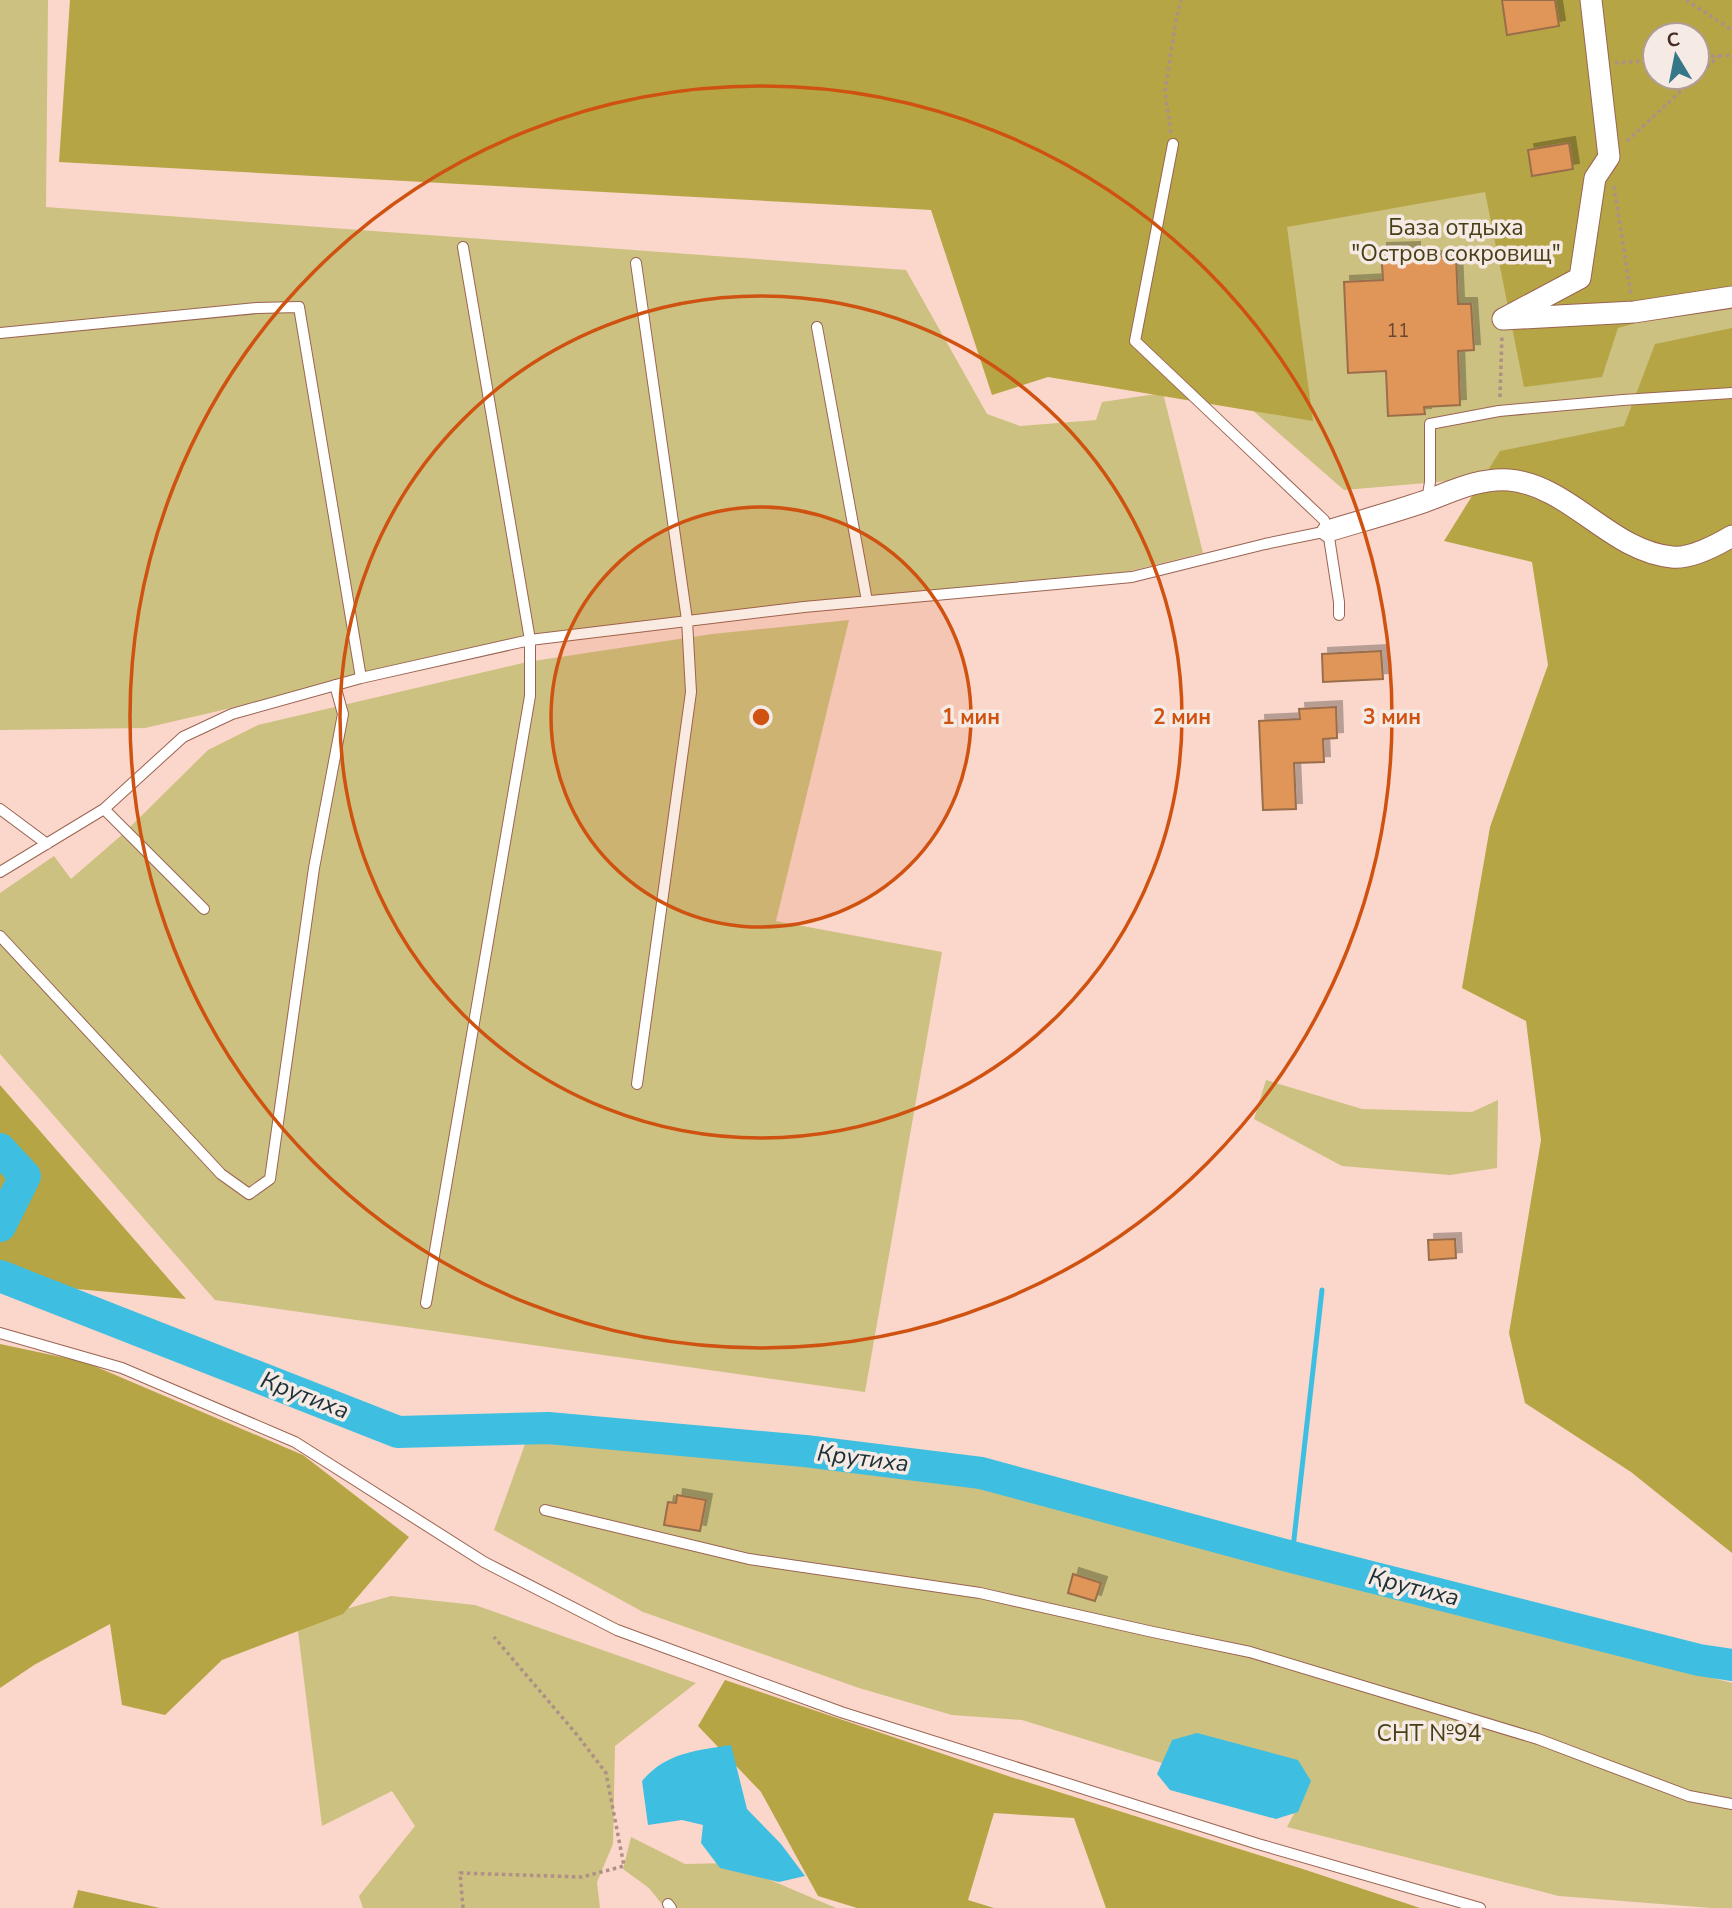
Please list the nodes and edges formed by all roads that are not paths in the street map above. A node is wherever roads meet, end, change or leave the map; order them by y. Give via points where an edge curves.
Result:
1 (1591, 0) edge
2 (1173, 144) road end
3 (463, 247) dead end
4 (636, 263) dead end
5 (1732, 298) edge
6 (817, 327) dead end
7 (0, 333) edge
8 (1732, 393) edge
9 (1427, 501) junction
10 (1328, 531) junction
11 (1732, 536) edge
12 (867, 601) junction
13 (1339, 615) dead end
14 (687, 620) junction
15 (530, 640) junction
16 (361, 678) junction
17 (335, 685) junction
18 (0, 809) edge
19 (104, 809) junction
20 (47, 844) junction
21 (0, 872) edge
22 (204, 909) dead end
23 (0, 936) edge
24 (636, 1084) dead end
25 (426, 1303) dead end
26 (0, 1334) edge
27 (545, 1510) dead end
28 (1732, 1804) edge
29 (1480, 1908) edge

1 - 5 street via 1609,157 1595,178 1580,278 1503,319 1634,312
2 - 10 lane via 1135,341 1324,520
3 - 15 lane
4 - 14 lane
6 - 12 lane
7 - 16 lane via 299,307
8 - 9 lane via 1499,411 1430,424
9 - 10 street
9 - 11 street via 1455,489 1506,480 1539,488 1636,548 1674,557 1710,549
10 - 12 lane via 1132,577
10 - 13 lane
12 - 14 lane
14 - 15 lane
14 - 24 lane via 691,692
15 - 16 lane
15 - 25 lane via 530,696
16 - 17 lane
17 - 19 lane via 232,714 183,737
17 - 23 lane via 343,714 314,867 270,1180 248,1194 221,1174
18 - 20 lane
19 - 20 lane
19 - 22 lane
20 - 21 lane
26 - 29 lane via 122,1368 295,1442 484,1562 617,1630 841,1712 1258,1844
27 - 28 lane via 749,1559 980,1593 1251,1652 1538,1739 1689,1796

